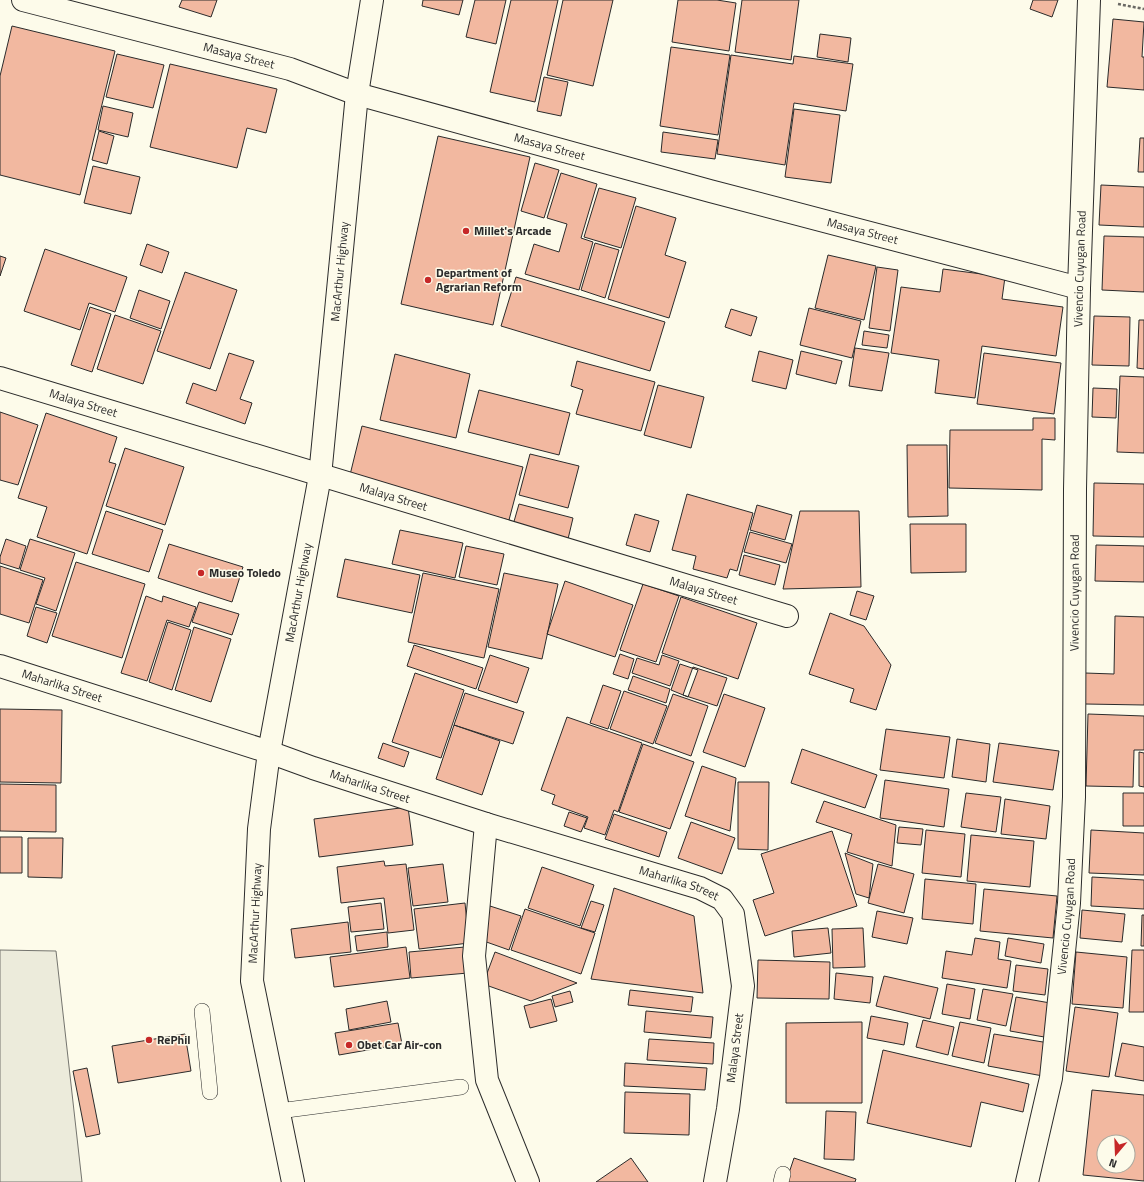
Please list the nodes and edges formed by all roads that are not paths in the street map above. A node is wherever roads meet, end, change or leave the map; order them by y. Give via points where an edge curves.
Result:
1 (23, 0) edge
2 (372, 0) edge
3 (1090, 0) edge
4 (357, 94) junction
5 (1079, 288) junction
6 (0, 378) edge
7 (320, 476) junction
8 (787, 616) dead end
9 (0, 666) edge
10 (269, 752) junction
11 (486, 824) junction
12 (733, 914) joint
13 (202, 1011) dead end
14 (461, 1087) dead end
15 (210, 1092) dead end
16 (278, 1111) junction
17 (293, 1182) edge
18 (528, 1182) edge
19 (715, 1182) edge
20 (1027, 1182) edge

1 - 4 main road, Masaya Street via 290,69
2 - 4 main road, MacArthur Highway
3 - 5 main road, Vivencio Cuyugan Road
4 - 5 main road, Masaya Street via 710,191
4 - 7 main road, MacArthur Highway
5 - 20 main road, Vivencio Cuyugan Road via 1074,798 1068,903 1051,1078
6 - 7 main road, Malaya Street
7 - 8 main road, Malaya Street
7 - 10 main road, MacArthur Highway
9 - 10 main road, Maharlika Street
10 - 11 main road, Maharlika Street
10 - 16 main road, MacArthur Highway via 259,829 252,981
11 - 12 main road, Maharlika Street via 700,888 722,899
11 - 18 main road via 474,956 487,1080
12 - 19 main road, Malaya Street via 743,986 728,1109
13 - 15 lane
14 - 16 lane
16 - 17 main road, MacArthur Highway

